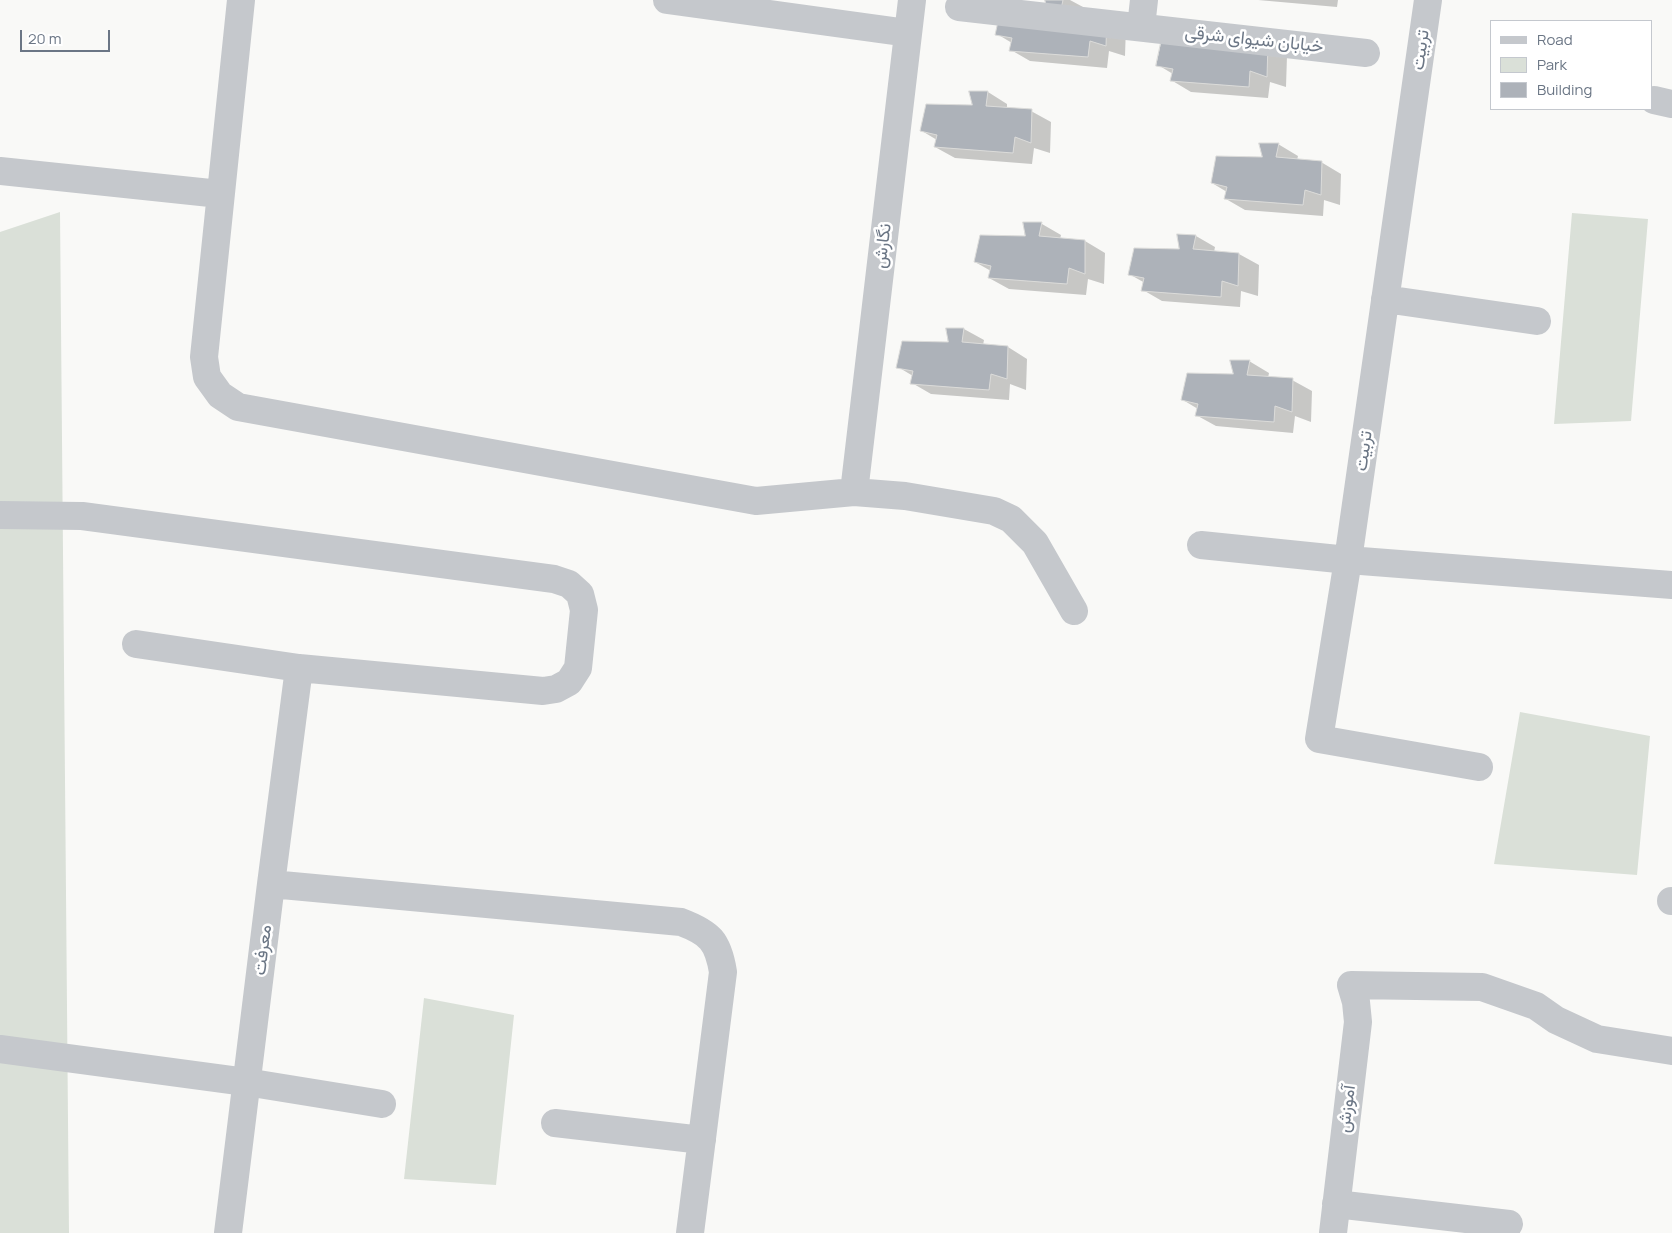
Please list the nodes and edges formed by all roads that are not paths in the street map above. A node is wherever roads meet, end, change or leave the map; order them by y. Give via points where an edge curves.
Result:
1 (241, 0) edge
2 (667, 0) edge
3 (912, 0) edge
4 (1144, 0) edge
5 (1428, 0) edge
6 (959, 6) dead end
7 (1141, 27) junction
8 (908, 33) junction
9 (1366, 53) dead end
10 (0, 171) edge
11 (220, 194) junction
12 (1385, 299) junction
13 (1537, 321) dead end
14 (854, 492) junction
15 (0, 515) edge
16 (1201, 545) dead end
17 (1348, 560) junction
18 (1672, 585) edge
19 (1074, 611) dead end
20 (136, 644) dead end
21 (300, 668) junction
22 (1479, 767) dead end
23 (271, 884) junction
24 (0, 1049) edge
25 (1672, 1051) edge
26 (246, 1082) junction
27 (382, 1104) dead end
28 (555, 1123) dead end
29 (702, 1140) junction
30 (1336, 1204) junction
31 (1509, 1224) dead end
32 (228, 1233) edge
33 (690, 1233) edge
34 (1333, 1233) edge

1 - 11 street
2 - 8 street
3 - 8 street, نگارش
4 - 7 street
5 - 12 street, تربیت
6 - 7 street, خیابان شیوای شرقی
7 - 9 street, خیابان شیوای شرقی
8 - 14 street, نگارش
10 - 11 street
11 - 14 street via 204,357 207,377 220,395 238,407 756,501
12 - 13 street
12 - 17 street, تربیت
14 - 19 street via 905,496 994,511 1011,519 1035,543
15 - 21 street via 82,516 554,579 569,584 580,594 584,610 578,668 569,682 556,689 543,691
16 - 17 street
17 - 18 street
17 - 22 street, تربیت via 1319,739
20 - 21 street
21 - 23 street, معرفت
23 - 26 street, معرفت
23 - 29 street via 681,922 697,928 712,939 721,955 723,972
24 - 26 street
25 - 30 street, آموزش via 1597,1039 1556,1020 1536,1006 1482,987 1351,984 1358,1022
26 - 27 street
26 - 32 street, معرفت
28 - 29 street
29 - 33 street
30 - 31 street
30 - 34 street, آموزش

